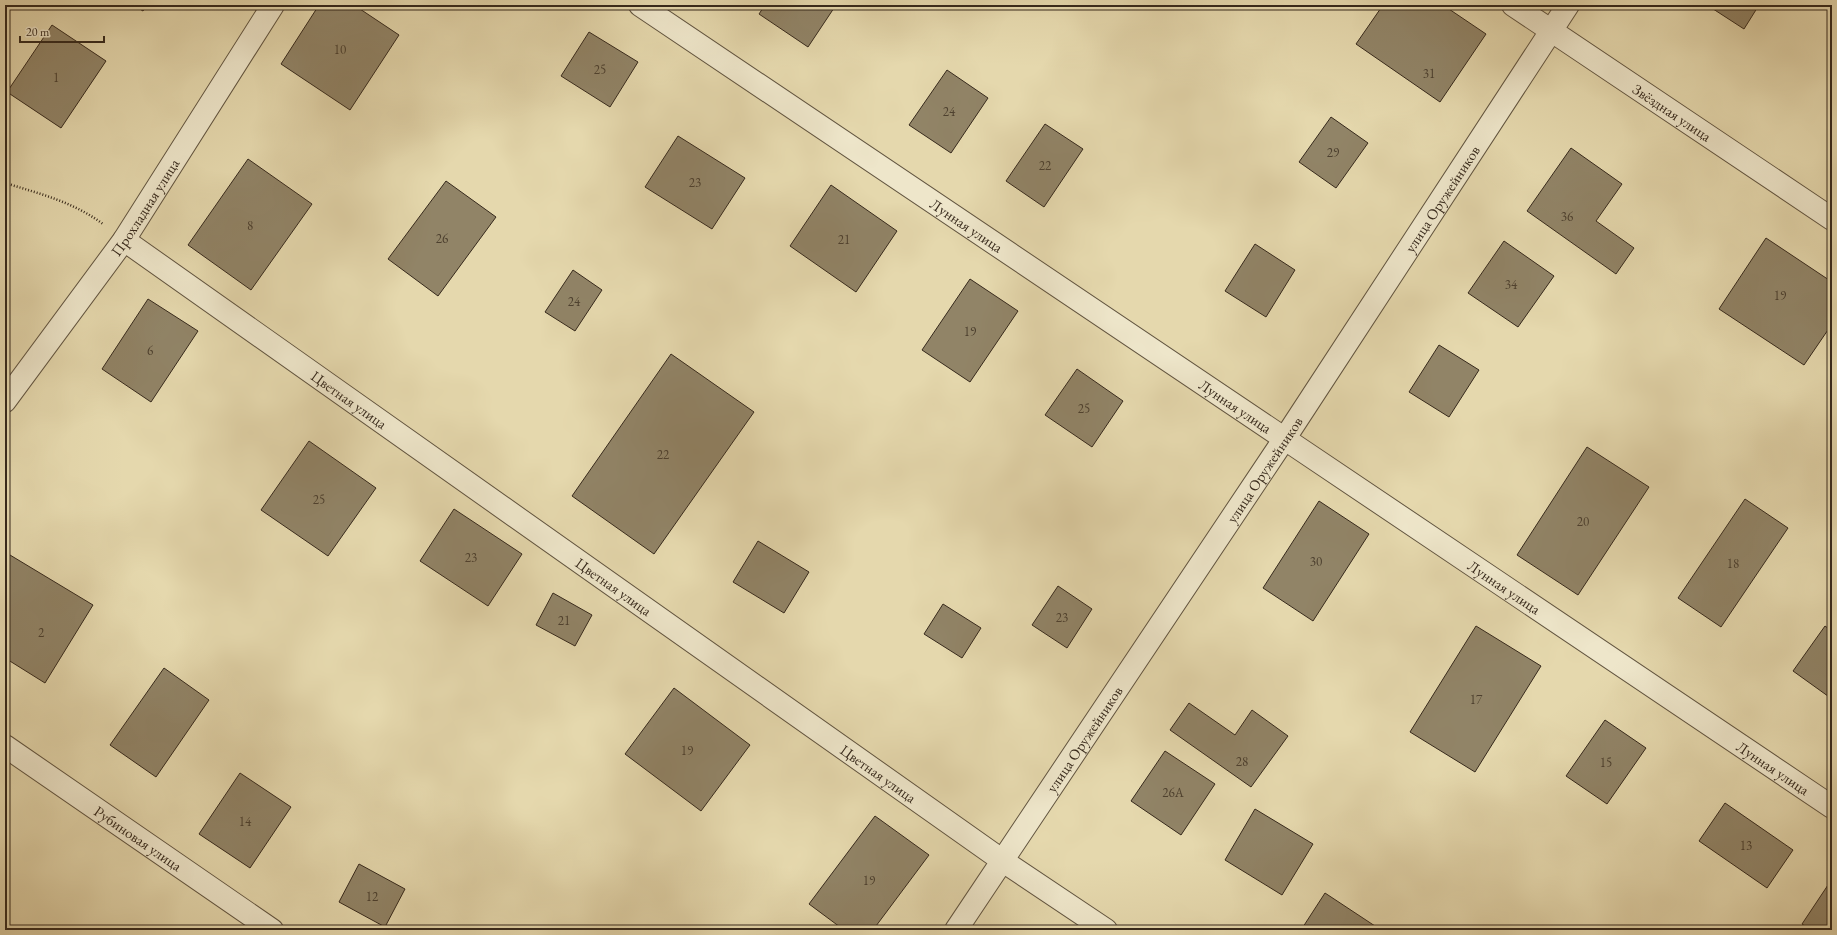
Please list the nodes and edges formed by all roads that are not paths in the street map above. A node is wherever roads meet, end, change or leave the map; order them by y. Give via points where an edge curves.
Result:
1 (273, 5) edge
2 (640, 5) edge
3 (1513, 5) edge
4 (1568, 5) edge
5 (1550, 30) junction
6 (1832, 219) edge
7 (124, 240) junction
8 (5, 401) edge
9 (1285, 438) junction
10 (5, 746) edge
11 (1832, 806) edge
12 (1003, 861) junction
13 (272, 930) edge
14 (956, 930) edge
15 (1106, 930) edge

1 - 7 street, Прохладная улица
2 - 9 street, Лунная улица
3 - 5 street, Звёздная улица
4 - 5 street, улица Оружейников
5 - 6 street, Звёздная улица
5 - 9 street, улица Оружейников
7 - 8 street, Прохладная улица
7 - 12 street, Цветная улица
9 - 11 street, Лунная улица
9 - 12 street, улица Оружейников
10 - 13 street, Рубиновая улица
12 - 14 street, улица Оружейников
12 - 15 street, Цветная улица

